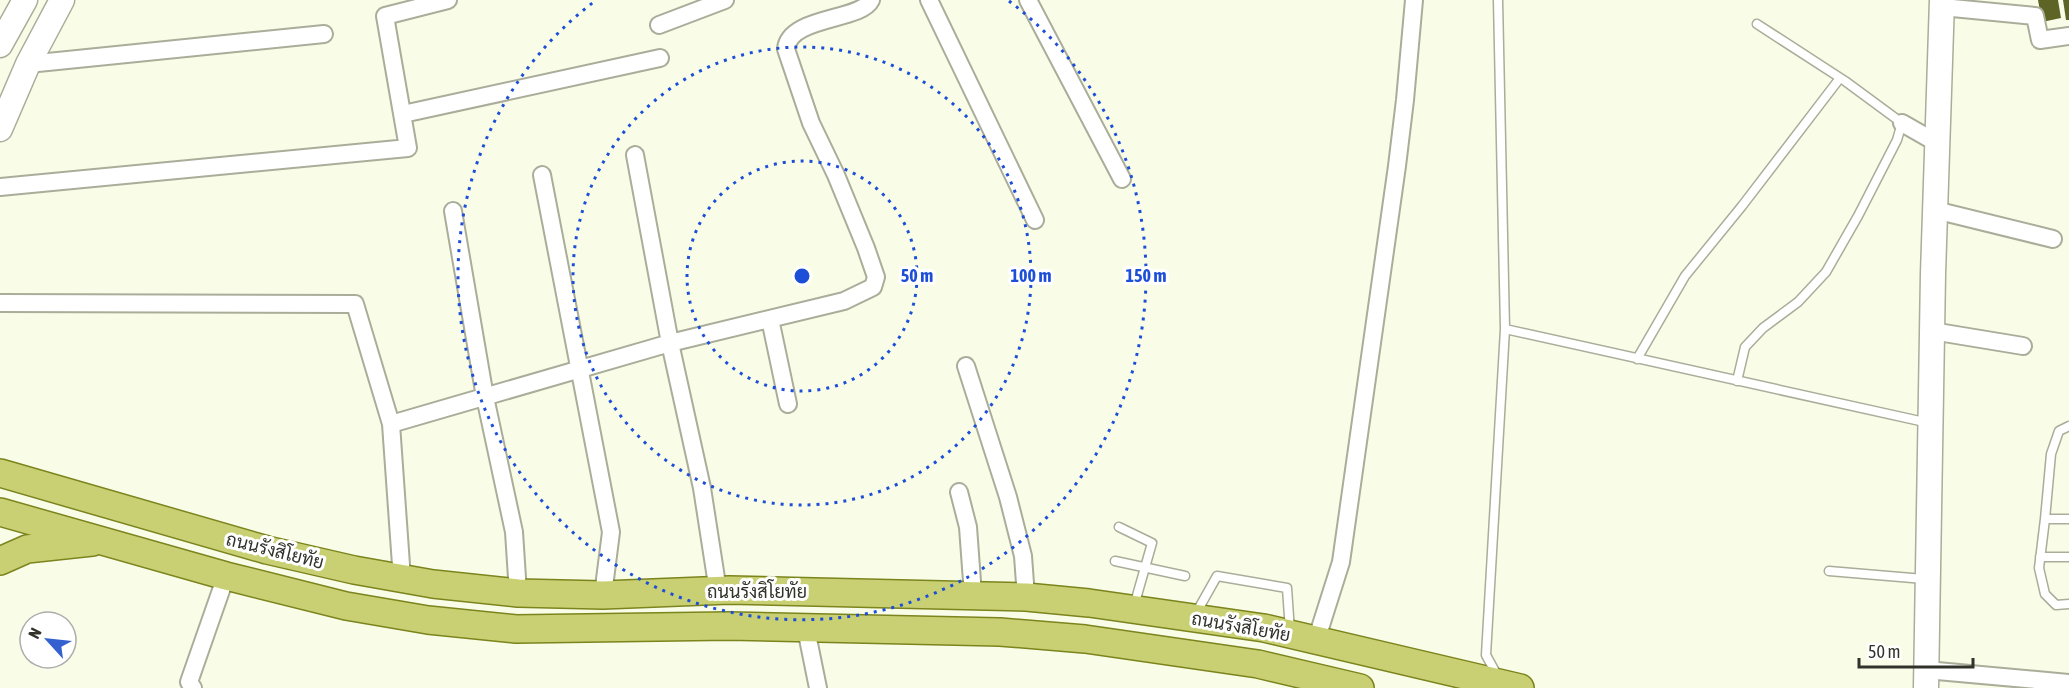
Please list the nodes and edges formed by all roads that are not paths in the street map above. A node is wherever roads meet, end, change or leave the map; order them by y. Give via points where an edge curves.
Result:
1 (25, 0) edge
2 (62, 0) edge
3 (448, 0) edge
4 (725, 0) edge
5 (871, 0) edge
6 (929, 0) edge
7 (1029, 0) edge
8 (1414, 0) edge
9 (1498, 0) edge
10 (1942, 4) edge
11 (1758, 24) dead end
12 (659, 25) dead end
13 (324, 34) dead end
14 (2069, 36) edge
15 (0, 45) edge
16 (660, 58) dead end
17 (28, 64) junction
18 (1840, 78) junction
19 (404, 114) junction
20 (1902, 123) junction
21 (0, 129) edge
22 (1937, 143) junction
23 (635, 155) dead end
24 (542, 175) dead end
25 (1122, 179) dead end
26 (0, 187) edge
27 (1935, 210) junction
28 (453, 211) dead end
29 (1035, 220) dead end
30 (2054, 239) dead end
31 (0, 303) edge
32 (771, 319) junction
33 (1505, 329) junction
34 (1932, 331) junction
35 (670, 343) junction
36 (2023, 345) dead end
37 (1637, 359) junction
38 (966, 366) dead end
39 (578, 369) junction
40 (1737, 381) junction
41 (485, 397) junction
42 (788, 404) dead end
43 (391, 424) junction
44 (1931, 424) junction
45 (2069, 426) edge
46 (0, 452) edge
47 (0, 473) edge
48 (57, 490) junction
49 (958, 492) dead end
50 (0, 512) edge
51 (2045, 519) junction
52 (2069, 519) edge
53 (1119, 528) dead end
54 (102, 541) junction
55 (2040, 557) junction
56 (2069, 557) edge
57 (0, 561) edge
58 (1115, 561) dead end
59 (1145, 568) junction
60 (1829, 572) dead end
61 (226, 576) junction
62 (1185, 576) dead end
63 (402, 579) junction
64 (1928, 580) junction
65 (724, 590) junction
66 (518, 593) junction
67 (603, 595) junction
68 (974, 595) junction
69 (1026, 597) junction
70 (2069, 604) edge
71 (1133, 610) junction
72 (1194, 618) junction
73 (729, 626) junction
74 (806, 629) junction
75 (1303, 638) junction
76 (1926, 679) edge
77 (2069, 683) edge
78 (1332, 685) edge
79 (1510, 686) edge
80 (193, 688) edge
81 (818, 688) edge
82 (1360, 688) edge

1 - 15 street
2 - 17 street
3 - 19 street via 385,16
4 - 12 street
5 - 32 street via 864,8 817,22 793,35 786,49 811,123 866,248 875,282 873,287 844,301
6 - 29 street
7 - 25 street
8 - 75 street via 1397,166 1341,562
9 - 33 lane
10 - 14 street via 2035,16 2040,40
10 - 22 street
11 - 18 lane
13 - 17 street
16 - 19 street
17 - 21 street
18 - 20 lane
18 - 37 lane via 1685,276
19 - 26 street via 408,148
20 - 22 street
20 - 40 lane via 1898,140 1826,272 1798,302 1745,346
22 - 27 street
23 - 35 street
24 - 39 street
27 - 30 street
27 - 34 street
28 - 41 street
31 - 43 street via 355,304
32 - 35 street
32 - 42 street
33 - 37 lane
33 - 79 lane via 1486,655
34 - 36 street
34 - 44 street
35 - 39 street
35 - 65 street
37 - 40 lane
38 - 69 street via 1008,497 1023,555
39 - 41 street
39 - 67 street via 611,532
40 - 44 lane
41 - 43 street
41 - 66 street via 514,532
43 - 63 street
44 - 64 street
45 - 51 lane via 2058,431 2051,454
46 - 48 main road
47 - 48 main road, ถนนรังสิโยทัย
48 - 63 main road, ถนนรังสิโยทัย via 267,550
49 - 68 street via 968,527
50 - 54 main road, ถนนรังสิโยทัย
51 - 52 lane
51 - 55 lane
53 - 59 lane via 1152,543
54 - 57 main road via 27,549
54 - 61 main road, ถนนรังสิโยทัย
55 - 56 lane
55 - 70 lane via 2045,594 2056,605
58 - 59 lane
59 - 62 lane
59 - 71 lane
60 - 64 lane
61 - 73 main road, ถนนรังสิโยทัย via 346,606 505,628
61 - 80 street via 189,682
63 - 66 main road, ถนนรังสิโยทัย
64 - 76 street
65 - 67 main road, ถนนรังสิโยทัย
65 - 68 main road, ถนนรังสิโยทัย
65 - 73 main road
66 - 67 main road, ถนนรังสิโยทัย
68 - 69 main road, ถนนรังสิโยทัย
69 - 71 main road, ถนนรังสิโยทัย
71 - 72 main road, ถนนรังสิโยทัย
72 - 75 main road, ถนนรังสิโยทัย
72 - 75 lane via 1217,576 1287,588
73 - 74 main road, ถนนรังสิโยทัย
74 - 78 main road, ถนนรังสิโยทัย via 1000,632 1085,639 1258,664
74 - 81 street
75 - 79 main road, ถนนรังสิโยทัย
76 - 77 street
78 - 82 main road, ถนนรังสิโยทัย

